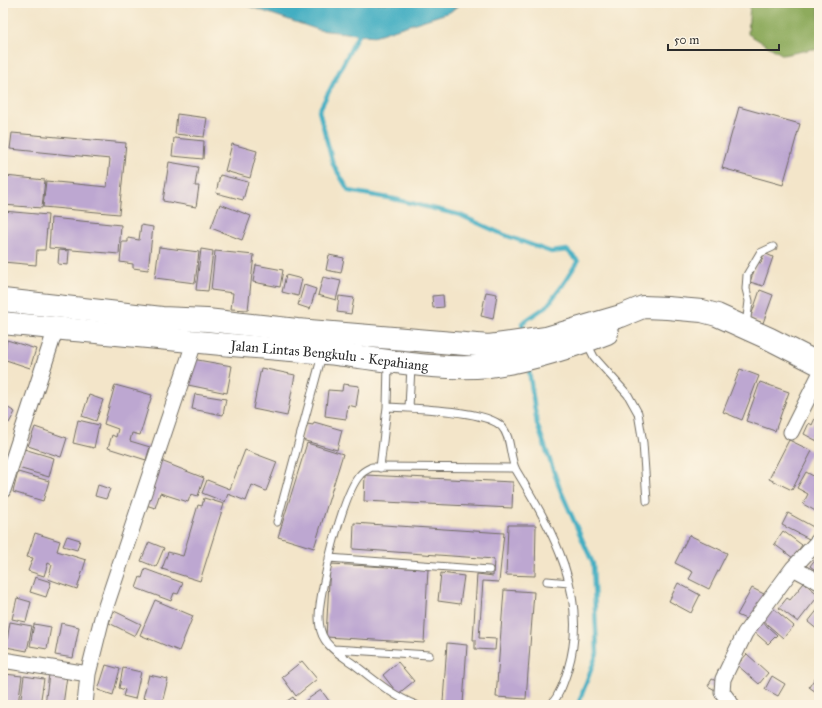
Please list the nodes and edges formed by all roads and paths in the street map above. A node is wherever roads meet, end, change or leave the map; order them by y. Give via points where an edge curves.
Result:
1 (773, 247) dead end
2 (3, 300) edge
3 (643, 307) junction
4 (3, 323) edge
5 (56, 328) junction
6 (158, 328) junction
7 (746, 328) junction
8 (586, 341) junction
9 (194, 343) junction
10 (323, 352) junction
11 (516, 352) junction
12 (388, 362) junction
13 (411, 364) junction
14 (819, 364) edge
15 (819, 376) edge
16 (387, 407) junction
17 (410, 408) junction
18 (791, 432) dead end
19 (380, 468) junction
20 (515, 468) junction
21 (3, 490) edge
22 (647, 502) dead end
23 (277, 522) dead end
24 (819, 540) edge
25 (329, 558) junction
26 (793, 568) junction
27 (489, 570) dead end
28 (547, 582) dead end
29 (819, 582) edge
30 (569, 583) junction
31 (334, 649) junction
32 (429, 655) dead end
33 (3, 660) edge
34 (88, 674) junction
35 (722, 692) junction
36 (85, 705) edge
37 (416, 705) edge
38 (551, 705) edge
39 (712, 705) edge
40 (732, 705) edge

1 - 7 lane via 760,253 747,275 746,289 749,301
2 - 6 highway, Jalan Lintas Bengkulu - Kepahiang
3 - 7 highway, Jalan Lintas Bengkulu - Kepahiang via 702,312
3 - 8 highway, Jalan Lintas Bengkulu - Kepahiang via 621,328
3 - 11 highway, Jalan Lintas Bengkulu - Kepahiang via 546,338
4 - 5 highway, Jalan Lintas Bengkulu - Kepahiang
5 - 6 highway, Jalan Lintas Bengkulu - Kepahiang
5 - 21 street
6 - 9 highway, Jalan Lintas Bengkulu - Kepahiang
6 - 11 highway, Jalan Lintas Bengkulu - Kepahiang via 207,320 489,346
7 - 14 highway, Jalan Lintas Bengkulu - Kepahiang
8 - 11 highway, Jalan Lintas Bengkulu - Kepahiang via 536,357
8 - 22 lane via 594,357 628,395 638,413
9 - 10 highway, Jalan Lintas Bengkulu - Kepahiang
9 - 34 street via 106,604
10 - 12 highway, Jalan Lintas Bengkulu - Kepahiang
10 - 23 lane
11 - 13 highway, Jalan Lintas Bengkulu - Kepahiang via 488,366
12 - 13 highway, Jalan Lintas Bengkulu - Kepahiang
12 - 16 lane
13 - 17 lane
15 - 18 street
16 - 17 lane
16 - 19 lane
17 - 20 lane via 475,415 496,422 503,427
19 - 20 lane
19 - 25 lane via 372,467 359,476 348,497
20 - 30 lane via 554,537
24 - 26 street
25 - 27 lane
25 - 31 lane via 319,605 319,618 325,640
26 - 29 street
26 - 35 street via 745,633 723,679
28 - 30 lane
30 - 38 lane via 574,616 572,655 562,687
31 - 32 lane
31 - 37 lane via 397,696
33 - 34 street
34 - 36 street
35 - 39 street
35 - 40 street

